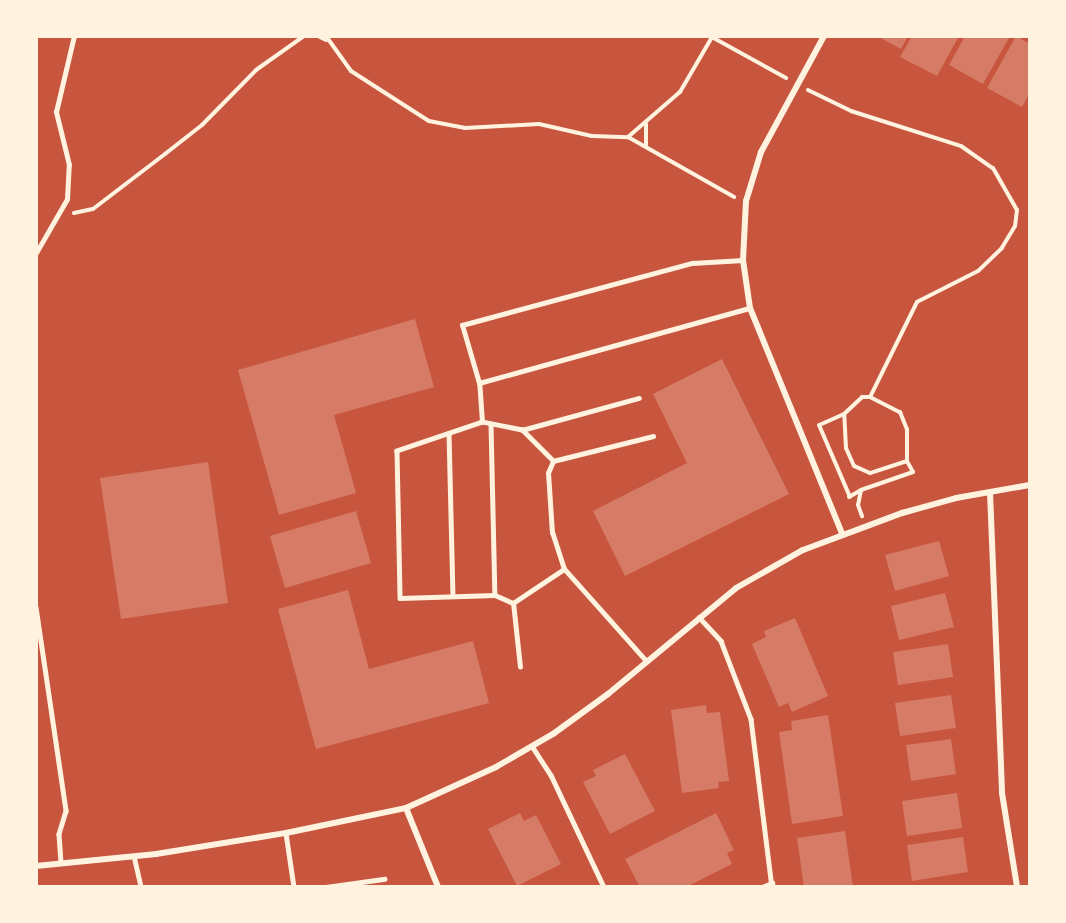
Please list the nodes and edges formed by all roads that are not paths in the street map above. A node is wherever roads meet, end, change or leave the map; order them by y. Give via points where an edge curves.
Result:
1 (74, 36) edge
2 (824, 36) edge
3 (36, 253) edge
4 (743, 260) junction
5 (750, 308) junction
6 (479, 383) junction
7 (639, 398) dead end
8 (482, 422) junction
9 (491, 424) junction
10 (522, 430) junction
11 (449, 433) junction
12 (653, 436) dead end
13 (553, 461) junction
14 (1030, 485) edge
15 (990, 492) junction
16 (842, 533) junction
17 (564, 569) junction
18 (495, 595) junction
19 (453, 596) junction
20 (513, 603) junction
21 (36, 607) edge
22 (699, 617) junction
23 (646, 661) junction
24 (520, 667) dead end
25 (532, 746) junction
26 (406, 808) junction
27 (286, 833) junction
28 (134, 856) junction
29 (62, 863) junction
30 (36, 866) edge
31 (384, 879) dead end
32 (772, 885) edge
33 (141, 887) edge
34 (294, 887) edge
35 (326, 887) edge
36 (438, 887) edge
37 (604, 887) edge
38 (762, 887) edge
39 (1017, 887) edge

1 - 3 lane via 56,112 69,165 67,199
2 - 4 street via 761,152 746,201
4 - 5 street
4 - 6 lane via 692,263 462,325
5 - 6 lane
5 - 16 street
6 - 8 lane
7 - 10 lane
8 - 9 lane
8 - 11 lane
9 - 10 lane
9 - 18 lane
10 - 13 lane
11 - 19 lane
11 - 19 lane via 396,451 400,598
12 - 13 lane
13 - 17 lane via 548,473 552,533
14 - 15 street
15 - 16 street via 956,498
15 - 39 street via 1002,793
16 - 22 street via 761,573
17 - 20 lane
17 - 23 lane
18 - 19 lane
18 - 20 lane
20 - 24 lane
21 - 29 lane via 66,811 59,834
22 - 23 street
22 - 32 lane via 721,642 751,719
23 - 25 street via 608,694
25 - 26 street
25 - 37 lane via 551,775
26 - 27 street
26 - 36 street
27 - 28 street
27 - 34 lane
28 - 29 street
28 - 33 lane
29 - 30 street
31 - 35 lane
32 - 38 lane

